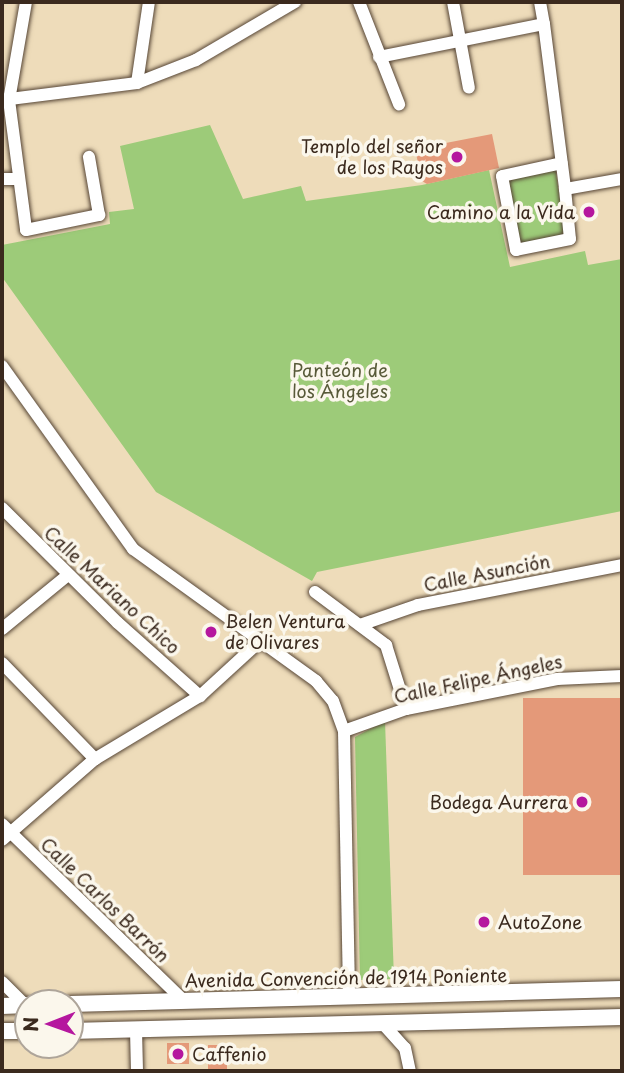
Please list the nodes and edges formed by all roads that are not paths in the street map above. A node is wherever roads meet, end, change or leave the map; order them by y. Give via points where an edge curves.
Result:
1 (26, 2) edge
2 (149, 2) edge
3 (295, 2) edge
4 (359, 2) edge
5 (453, 2) edge
6 (540, 2) edge
7 (544, 24) junction
8 (460, 40) junction
9 (379, 57) junction
10 (137, 83) junction
11 (469, 88) dead end
12 (6, 100) edge
13 (398, 104) dead end
14 (89, 157) dead end
15 (562, 163) junction
16 (16, 178) junction
17 (2, 179) edge
18 (622, 179) edge
19 (565, 189) junction
20 (2, 366) edge
21 (2, 508) edge
22 (622, 565) edge
23 (68, 575) junction
24 (315, 592) dead end
25 (360, 625) junction
26 (2, 629) edge
27 (260, 641) junction
28 (2, 663) edge
29 (622, 676) edge
30 (200, 696) junction
31 (406, 709) junction
32 (344, 731) junction
33 (95, 759) junction
34 (5, 832) edge
35 (622, 989) edge
36 (349, 998) junction
37 (184, 1001) junction
38 (84, 1004) edge
39 (622, 1017) edge
40 (413, 1025) junction
41 (384, 1026) junction
42 (136, 1030) junction
43 (84, 1031) edge
44 (405, 1048) junction
45 (137, 1071) edge
46 (410, 1071) edge

1 - 12 street
2 - 10 street
3 - 10 street via 196,60
4 - 9 street
5 - 8 street
6 - 7 street
7 - 8 street
7 - 15 street
8 - 9 street
8 - 11 street
9 - 13 street
10 - 12 street
12 - 16 street
14 - 16 street via 99,209 94,218 26,230
15 - 19 street
15 - 19 street via 502,176 516,250 570,239
16 - 17 street
18 - 19 street
20 - 27 street via 133,550
21 - 23 street, Calle Mariano Chico
22 - 25 street, Calle Asunción via 418,604
23 - 26 street
23 - 30 street, Calle Mariano Chico
24 - 25 street
25 - 31 street via 386,645
27 - 30 street
27 - 32 street via 327,693
28 - 33 street
29 - 31 street, Calle Felipe Ángeles via 556,679
30 - 33 street
31 - 32 street, Calle Felipe Ángeles
32 - 36 street
33 - 34 street
34 - 37 street, Calle Carlos Barrón
35 - 36 main road, Avenida Convención de 1914 Poniente
36 - 37 main road, Avenida Convención de 1914 Poniente
37 - 38 main road, Avenida Convención de 1914 Poniente
39 - 40 main road
40 - 41 main road
40 - 44 street
41 - 42 main road
41 - 44 street
42 - 43 main road
42 - 45 street
44 - 46 street

